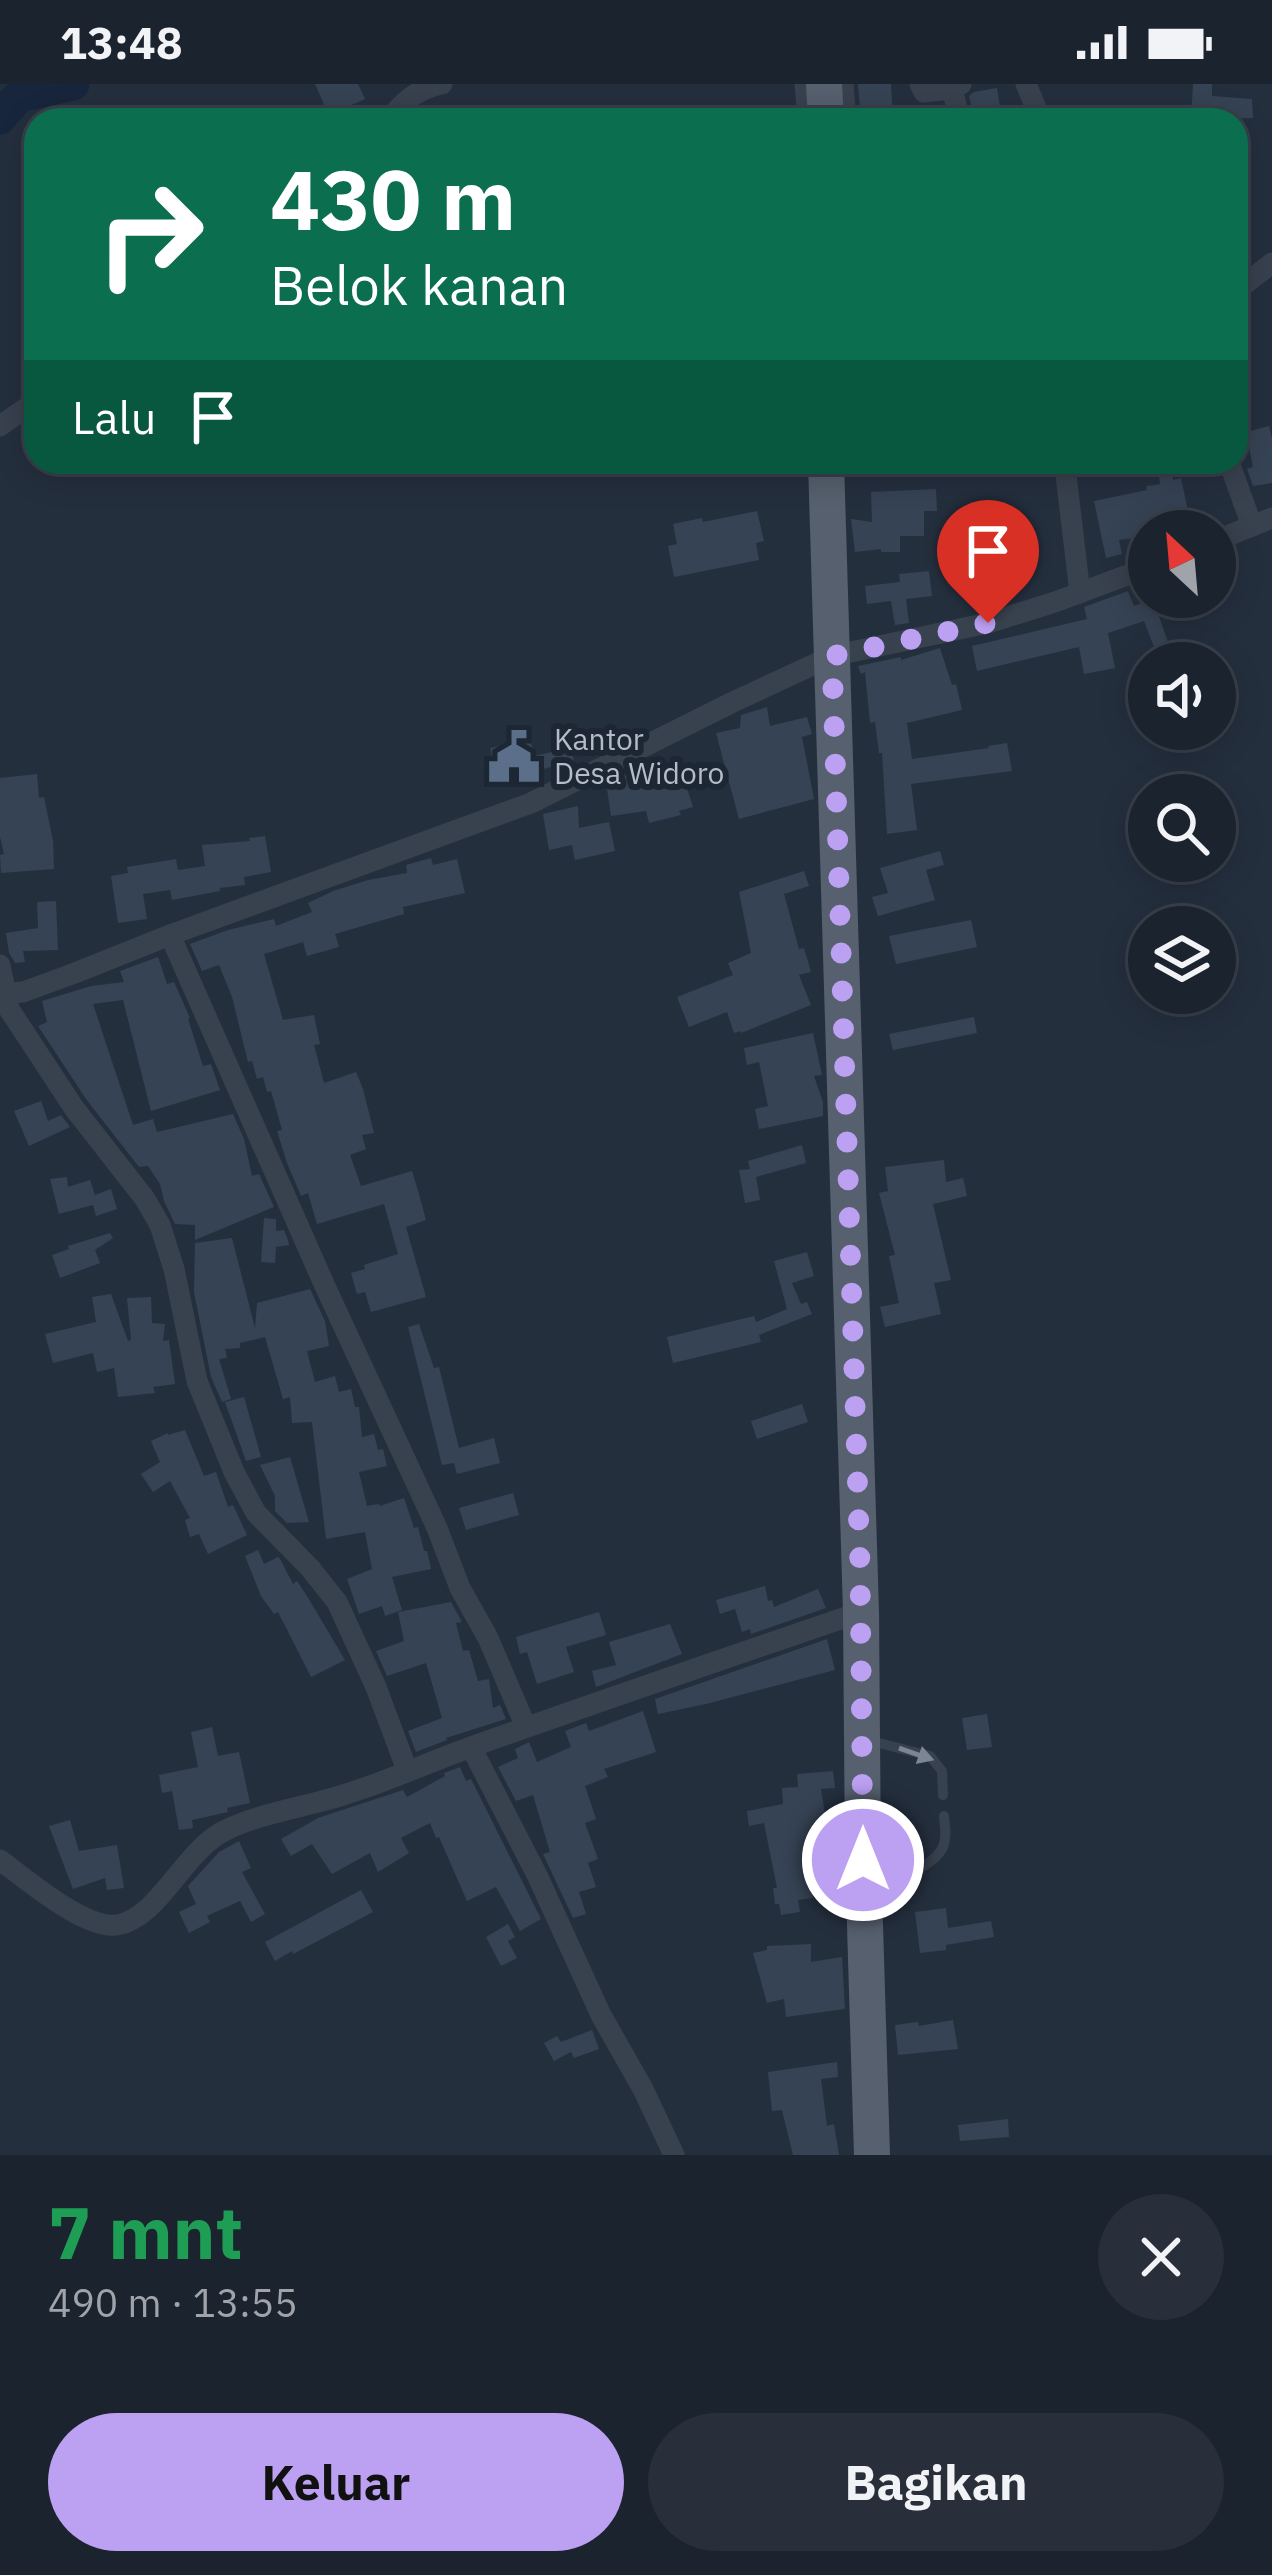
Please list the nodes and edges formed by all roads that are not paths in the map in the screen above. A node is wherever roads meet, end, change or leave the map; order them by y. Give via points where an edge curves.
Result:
1 (442, 84) edge
2 (920, 84) edge
3 (957, 86) edge
4 (398, 108) edge
5 (1272, 263) edge
6 (1248, 282) edge
7 (826, 474) edge
8 (1066, 474) edge
9 (1236, 474) edge
10 (1262, 522) edge
11 (1128, 575) edge
12 (1080, 592) junction
13 (832, 656) junction
14 (170, 935) junction
15 (0, 965) edge
16 (3, 994) edge
17 (861, 1612) junction
18 (526, 1727) junction
19 (862, 1739) junction
20 (471, 1747) junction
21 (407, 1770) junction
22 (943, 1795) dead end
23 (944, 1816) dead end
24 (0, 1860) edge
25 (864, 1897) junction
26 (674, 2155) edge
27 (872, 2155) edge

1 - 4 street
2 - 3 street via 924,92
5 - 6 street
7 - 13 main road
8 - 12 street
9 - 10 street
11 - 12 street
12 - 13 street via 988,623
13 - 14 street via 530,803
13 - 17 main road
14 - 16 street
14 - 18 street
15 - 16 street
16 - 21 street via 160,1225 197,1381 234,1472 256,1513 337,1602
17 - 18 street
17 - 19 main road
18 - 20 street
19 -> 22 lane via 931,1756 942,1771
19 - 25 main road
20 - 21 street
20 - 26 street
21 - 24 street via 222,1832 122,1924 90,1920
23 - 25 lane via 942,1852
25 - 27 main road

